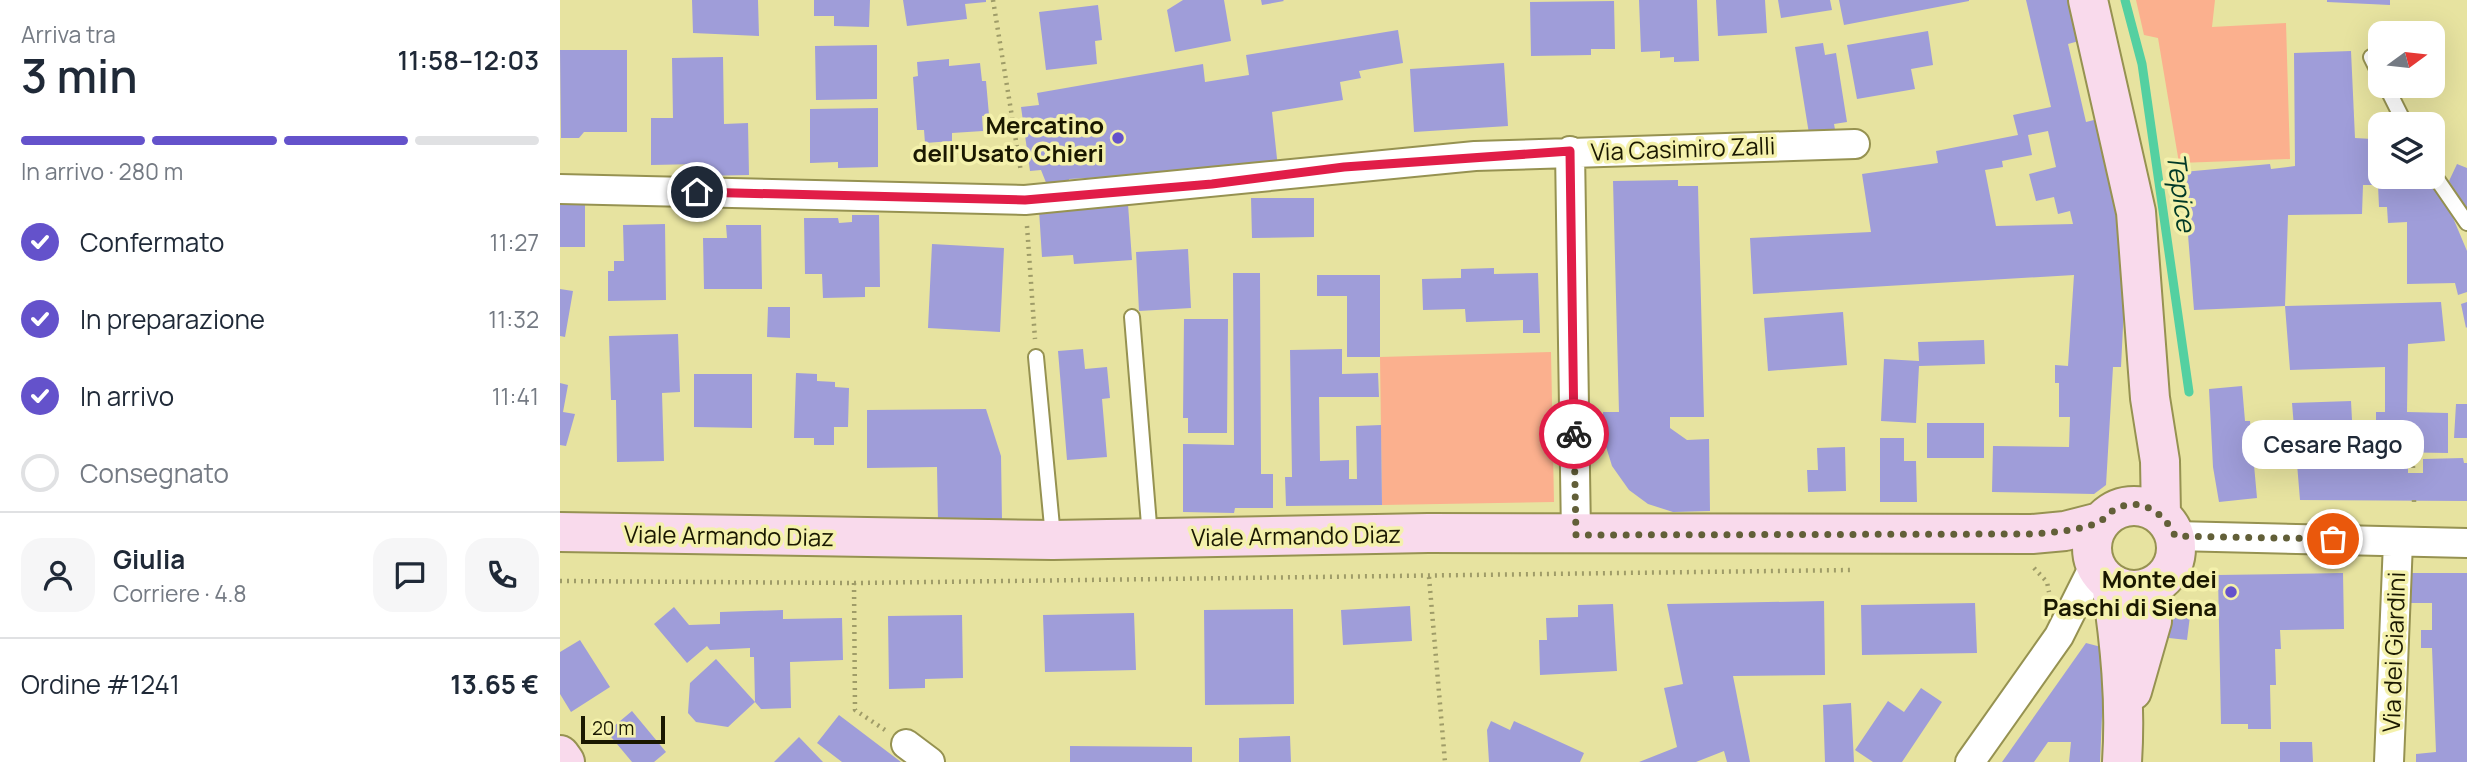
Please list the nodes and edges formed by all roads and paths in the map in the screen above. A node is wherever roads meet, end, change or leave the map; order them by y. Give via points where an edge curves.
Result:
1 (2088, 0) edge
2 (1855, 144) dead end
3 (1570, 151) junction
4 (560, 189) edge
5 (2444, 189) edge
6 (2467, 223) edge
7 (1132, 317) dead end
8 (1036, 357) dead end
9 (2150, 398) junction
10 (2413, 452) dead end
11 (2413, 473) dead end
12 (2168, 525) junction
13 (560, 532) edge
14 (1576, 535) junction
15 (1150, 538) junction
16 (1054, 540) junction
17 (2398, 542) junction
18 (2467, 543) edge
19 (2105, 546) junction
20 (2032, 550) junction
21 (1853, 570) dead end
22 (1429, 577) junction
23 (560, 580) edge
24 (853, 583) junction
25 (2150, 587) junction
26 (2051, 605) dead end
27 (2125, 716) junction
28 (906, 744) joint
29 (560, 755) edge
30 (565, 762) edge
31 (930, 762) edge
32 (1445, 762) edge
33 (1970, 762) edge
34 (2122, 762) edge
35 (2389, 762) edge

1 - 9 street via 2136,212
2 - 3 street, Via Casimiro Zalli
3 - 4 street, Via Casimiro Zalli via 1344,167 1025,200
3 - 14 street
5 - 6 lane
7 - 15 lane
8 - 16 lane
9 - 12 street
9 - 19 street
10 - 11 path
12 - 17 street
12 - 19 street via 2149,507
12 - 25 street via 2175,561 2161,581
13 - 16 street, Viale Armando Diaz
14 - 15 street, Viale Armando Diaz
14 - 20 street, Viale Armando Diaz
15 - 16 street, Viale Armando Diaz
17 - 18 street
17 - 35 street, Via dei Giardini
19 - 20 street, Viale Armando Diaz
19 - 25 street via 2127,590
19 - 27 street via 2121,649
19 - 33 street via 2059,636
20 - 26 path via 2047,582
21 - 22 path
22 - 24 path
22 - 32 path
23 - 24 path
24 - 28 path via 855,710
25 - 27 street via 2152,621
27 - 34 street
28 - 31 street
29 - 30 street

